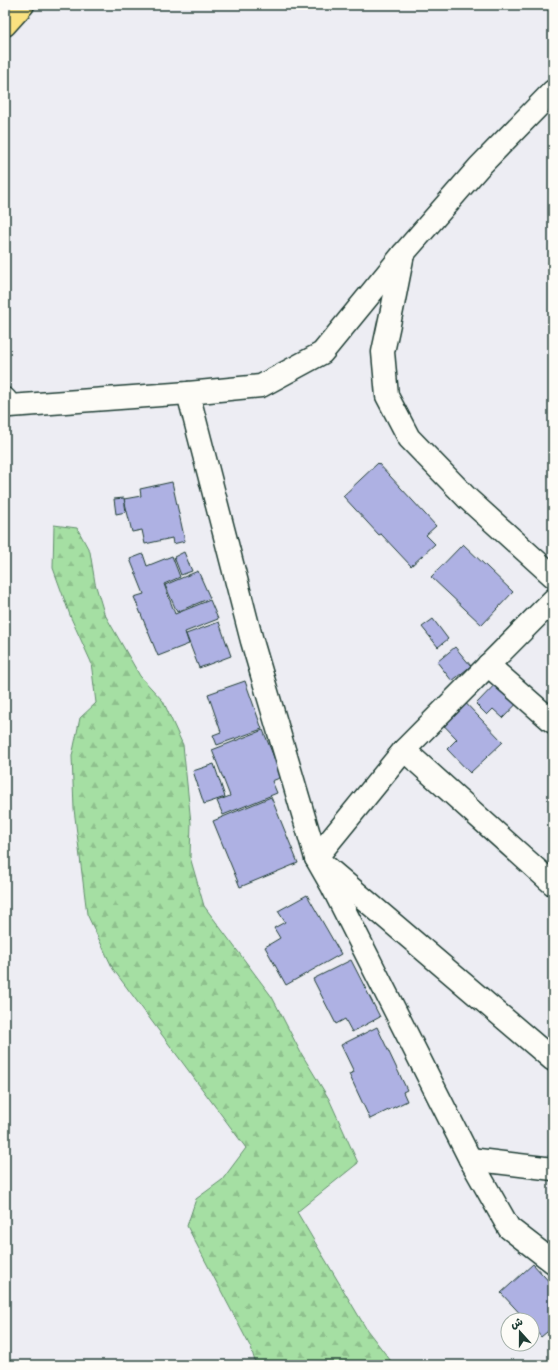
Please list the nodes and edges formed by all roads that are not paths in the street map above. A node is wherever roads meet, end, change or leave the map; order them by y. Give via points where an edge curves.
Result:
1 (23, 5) edge
2 (5, 25) edge
3 (553, 92) edge
4 (403, 254) junction
5 (188, 393) junction
6 (7, 404) edge
7 (553, 576) edge
8 (553, 600) edge
9 (488, 665) junction
10 (553, 722) edge
11 (404, 750) junction
12 (316, 858) junction
13 (553, 884) edge
14 (553, 1060) edge
15 (470, 1159) junction
16 (553, 1169) edge
17 (553, 1262) edge

1 - 2 highway
3 - 4 street via 479,168
4 - 5 street via 322,353 261,386
4 - 7 street via 383,352 387,396 409,438 468,498
5 - 6 street
5 - 12 street via 252,641
8 - 9 street
9 - 10 street
9 - 11 street
11 - 12 street
11 - 13 street
12 - 14 street
12 - 15 street
15 - 16 street
15 - 17 street via 509,1228

